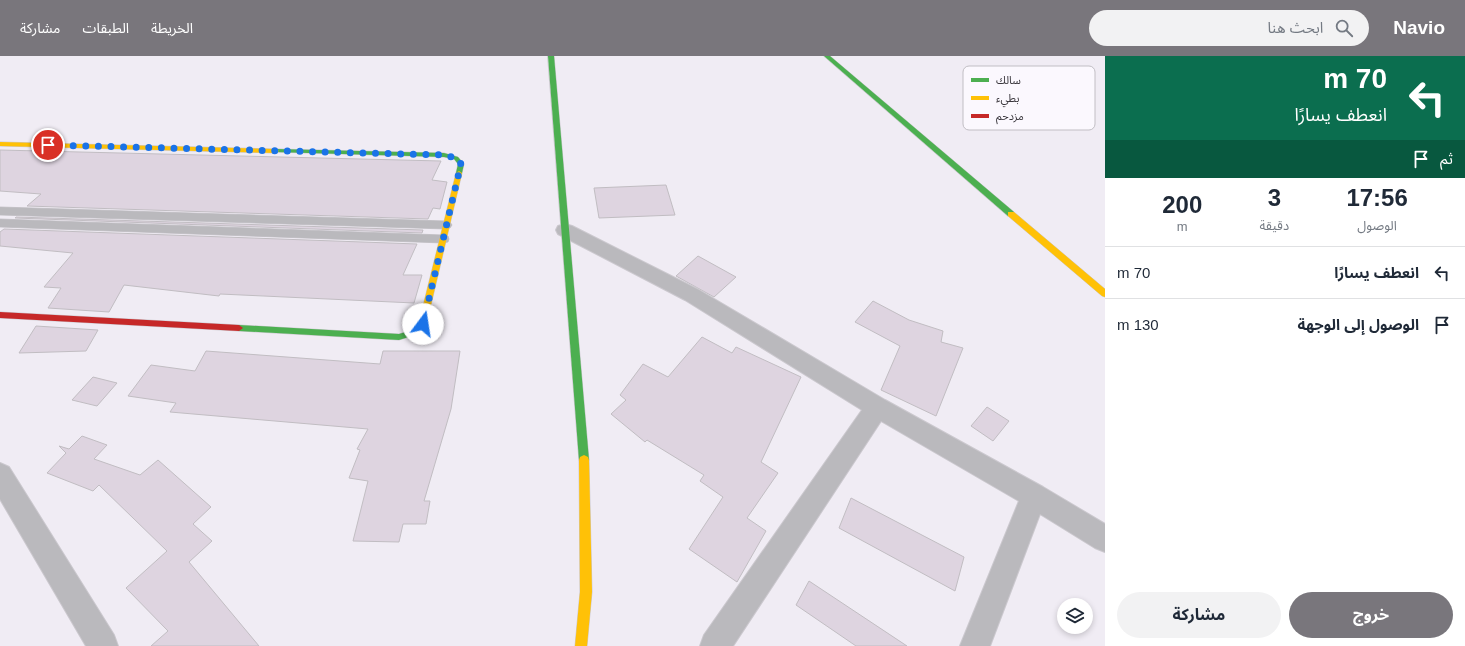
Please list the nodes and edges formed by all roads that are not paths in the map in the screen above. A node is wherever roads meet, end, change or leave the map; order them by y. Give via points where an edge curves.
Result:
1 (551, 56) edge
2 (828, 56) edge
3 (0, 144) edge
4 (0, 211) edge
5 (0, 223) edge
6 (446, 225) junction
7 (565, 230) junction
8 (443, 239) junction
9 (1105, 294) edge
10 (0, 315) edge
11 (877, 407) junction
12 (0, 475) edge
13 (1034, 496) junction
14 (1105, 539) edge
15 (103, 646) edge
16 (581, 646) edge
17 (715, 646) edge
18 (974, 646) edge

1 - 7 street
2 - 9 street
3 - 6 street via 444,155 456,158 461,164
4 - 6 lane
5 - 8 lane
6 - 8 street
7 - 11 street via 692,295
7 - 16 street via 584,460 586,592
8 - 10 street via 423,324 415,332 399,337
11 - 13 street
11 - 17 street
12 - 15 street
13 - 14 street
13 - 18 street

